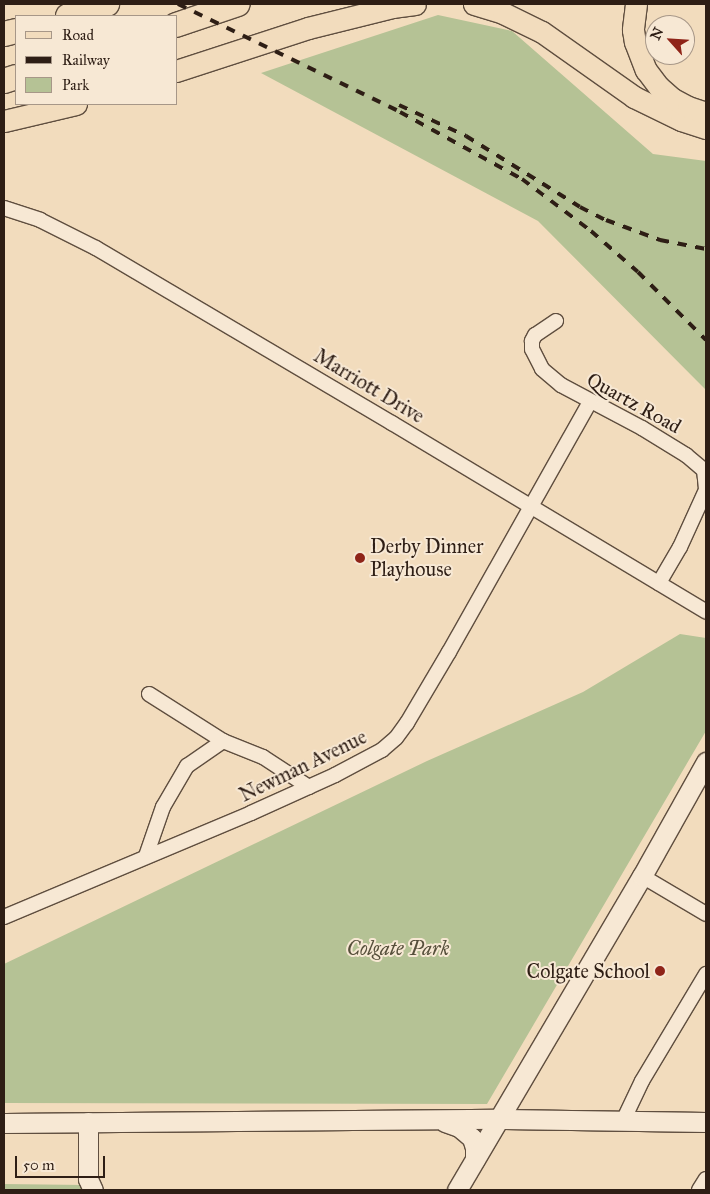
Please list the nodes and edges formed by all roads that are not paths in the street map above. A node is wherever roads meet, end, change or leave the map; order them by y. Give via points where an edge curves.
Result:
1 (107, 4) edge
2 (238, 4) edge
3 (366, 4) edge
4 (415, 4) edge
5 (474, 4) edge
6 (636, 4) edge
7 (71, 15) edge
8 (178, 23) edge
9 (308, 28) junction
10 (178, 70) edge
11 (72, 105) edge
12 (706, 113) edge
13 (4, 121) edge
14 (706, 128) edge
15 (4, 134) edge
16 (4, 208) edge
17 (556, 321) dead end
18 (590, 402) junction
19 (531, 506) junction
20 (659, 583) junction
21 (706, 612) edge
22 (149, 694) dead end
23 (223, 741) junction
24 (706, 762) edge
25 (309, 787) junction
26 (146, 856) junction
27 (642, 876) junction
28 (706, 914) edge
29 (4, 917) edge
30 (706, 974) edge
31 (499, 1119) junction
32 (441, 1120) junction
33 (88, 1122) junction
34 (622, 1122) junction
35 (706, 1122) edge
36 (4, 1123) edge
37 (475, 1159) junction
38 (706, 1178) edge
39 (93, 1190) edge
40 (459, 1190) edge
41 (699, 1190) edge

1 - 7 highway
2 - 8 highway
3 - 9 main road
4 - 9 main road
5 - 14 main road via 503,13 542,32 634,96
6 - 12 main road via 633,30 646,70 673,99
9 - 10 main road
11 - 13 main road
11 - 15 main road via 31,126
16 - 19 street, Marriott Drive via 40,220 89,244
17 - 18 street, Quartz Road via 535,335 532,349 542,369
18 - 19 street, Newman Avenue
18 - 20 street, Quartz Road via 686,455 704,470 706,490 680,547
19 - 20 street, Marriott Drive
19 - 25 street, Newman Avenue via 449,652 396,738 364,761
20 - 21 street, Marriott Drive
22 - 23 street
23 - 25 street via 263,757
23 - 26 street via 187,766 163,807
24 - 27 street
25 - 26 street, Newman Avenue
26 - 29 street, Newman Avenue
27 - 28 street
27 - 31 street
30 - 34 street via 642,1081
31 - 32 street
31 - 34 street
31 - 37 street
32 - 33 street
32 - 37 street via 472,1138 476,1148
33 - 36 street
33 - 39 street via 88,1178
34 - 35 street
37 - 40 street
38 - 41 street

